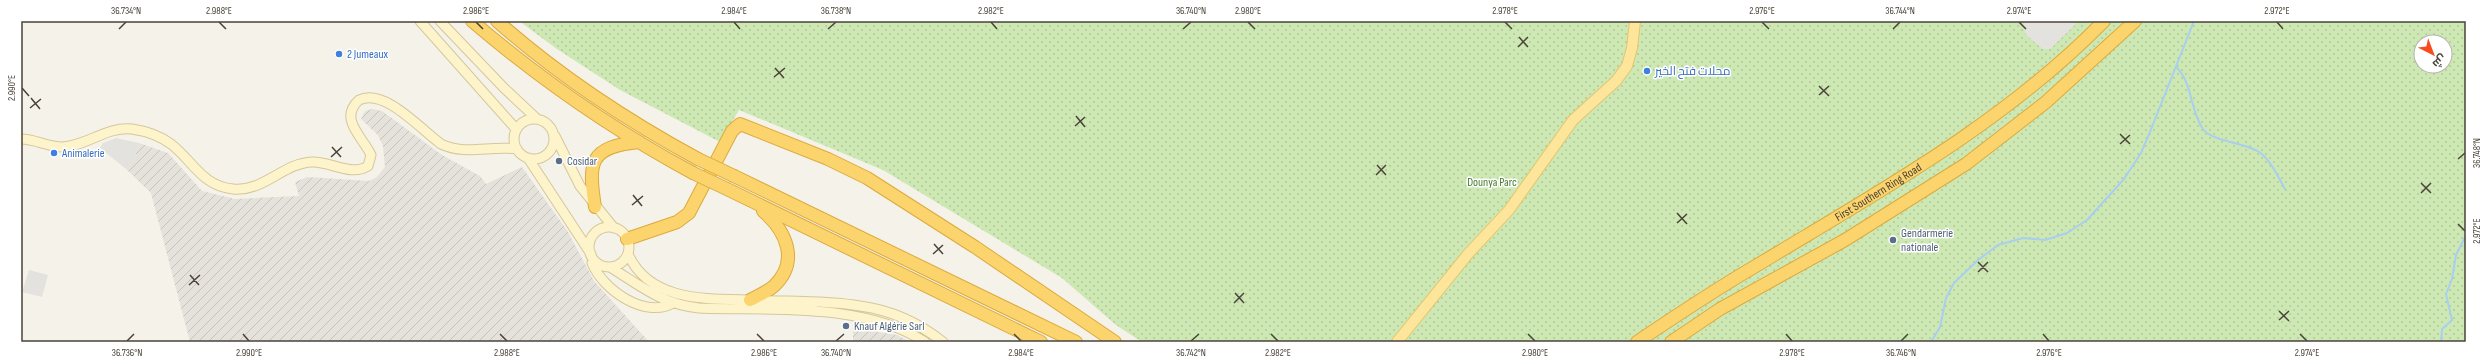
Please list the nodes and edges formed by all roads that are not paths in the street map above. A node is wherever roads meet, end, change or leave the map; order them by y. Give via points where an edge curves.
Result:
1 (420, 21) edge
2 (440, 21) edge
3 (472, 21) edge
4 (496, 21) edge
5 (1635, 21) edge
6 (2104, 21) edge
7 (2135, 21) edge
8 (536, 118) junction
9 (515, 133) junction
10 (555, 136) junction
11 (21, 139) edge
12 (639, 142) junction
13 (493, 148) junction
14 (517, 149) junction
15 (528, 158) junction
16 (752, 202) junction
17 (595, 206) junction
18 (614, 228) junction
19 (627, 239) junction
20 (628, 254) junction
21 (592, 259) junction
22 (610, 267) junction
23 (750, 300) junction
24 (673, 303) junction
25 (1674, 317) junction
26 (926, 342) edge
27 (943, 342) edge
28 (1041, 342) edge
29 (1076, 342) edge
30 (1115, 342) edge
31 (1397, 342) edge
32 (1626, 342) edge
33 (1637, 342) edge
34 (1672, 342) edge

1 - 9 main road
2 - 8 main road
3 - 12 highway via 543,79
4 - 29 highway, bridge via 590,94 698,159
5 - 31 main road via 1627,66 1616,81 1573,120 1509,210 1468,254
6 - 25 highway, First Southern Ring Road via 2007,107 1964,138 1918,169
7 - 34 highway, First Southern Ring Road via 2046,102 1966,164 1845,240 1720,309
8 - 9 main road via 523,121
8 - 10 main road via 549,124
9 - 13 main road
9 - 14 main road
10 - 15 main road via 554,145 549,153 537,159
10 - 17 main road via 573,176
11 - 13 main road via 62,147 78,144 111,131 142,131 163,138 210,182 220,187 246,188 257,186 303,163 321,162 357,170 368,166 371,155 352,125 350,114 359,100 372,96 385,100 431,137 452,150 460,152
12 - 16 highway, bridge
12 - 17 highway via 616,145 606,149 598,157 592,167 590,178
13 - 14 main road
14 - 15 main road
15 - 21 main road
16 - 23 highway via 780,228 788,251 785,270 779,280 770,289
16 - 28 highway
17 - 18 main road
18 - 19 main road
18 - 21 main road via 605,228 597,232 590,245
19 - 20 main road
19 - 30 highway via 677,222 689,214 732,131 740,124 828,159 867,178
20 - 22 main road via 619,264
20 - 23 main road via 644,276 670,292 697,298
21 - 22 main road
21 - 24 main road via 605,282 632,302 657,308
22 - 24 main road via 650,294
23 - 27 main road via 850,304 872,308 913,323
24 - 26 main road via 699,308 863,316 895,326
25 - 32 highway
25 - 33 highway, First Southern Ring Road

